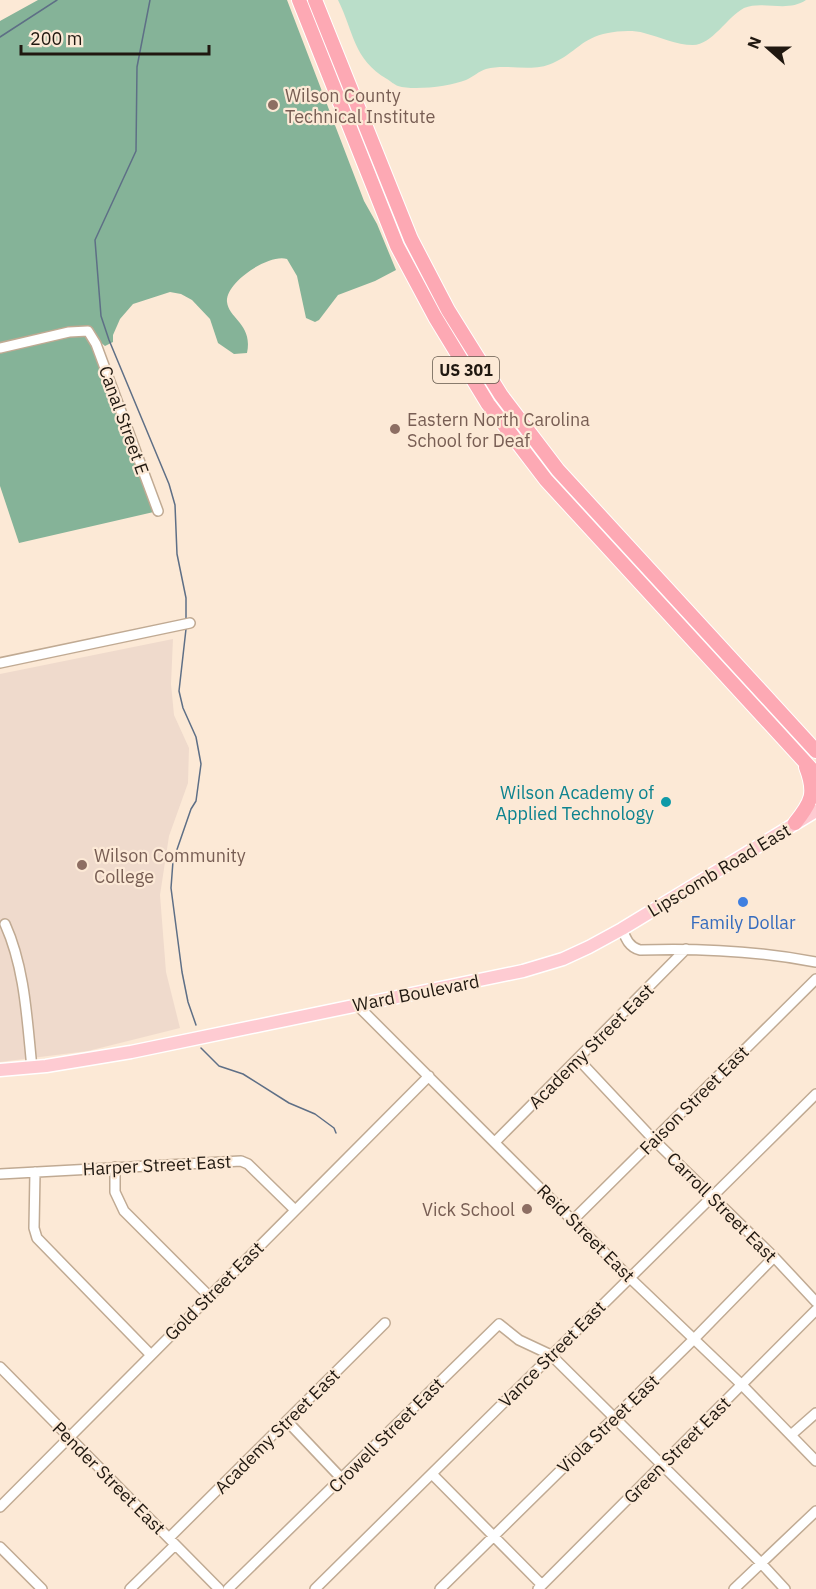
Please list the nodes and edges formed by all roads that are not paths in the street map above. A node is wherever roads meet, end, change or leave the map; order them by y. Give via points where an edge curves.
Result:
1 (299, 0) edge
2 (315, 0) edge
3 (0, 348) edge
4 (158, 511) dead end
5 (190, 623) dead end
6 (0, 663) edge
7 (816, 751) edge
8 (803, 760) junction
9 (816, 774) edge
10 (816, 811) edge
11 (795, 823) junction
12 (5, 924) dead end
13 (622, 929) junction
14 (686, 949) junction
15 (816, 962) edge
16 (816, 979) edge
17 (357, 1005) junction
18 (578, 1059) junction
19 (32, 1068) junction
20 (0, 1070) edge
21 (429, 1076) junction
22 (816, 1094) edge
23 (654, 1140) junction
24 (495, 1142) junction
25 (115, 1167) junction
26 (35, 1172) junction
27 (0, 1174) edge
28 (713, 1197) junction
29 (295, 1210) junction
30 (572, 1221) junction
31 (774, 1257) junction
32 (630, 1278) junction
33 (209, 1296) junction
34 (816, 1302) edge
35 (816, 1310) edge
36 (385, 1323) dead end
37 (694, 1339) junction
38 (151, 1355) junction
39 (551, 1355) junction
40 (0, 1367) edge
41 (742, 1385) junction
42 (816, 1413) edge
43 (615, 1418) junction
44 (286, 1421) junction
45 (791, 1435) junction
46 (69, 1437) junction
47 (816, 1461) edge
48 (662, 1463) junction
49 (432, 1474) junction
50 (342, 1479) junction
51 (0, 1508) edge
52 (816, 1511) edge
53 (494, 1535) junction
54 (172, 1542) junction
55 (0, 1547) edge
56 (761, 1563) junction
57 (540, 1587) edge
58 (42, 1589) edge
59 (130, 1589) edge
60 (219, 1589) edge
61 (228, 1589) edge
62 (315, 1589) edge
63 (440, 1589) edge
64 (734, 1589) edge
65 (785, 1589) edge

1 - 8 highway, US 301 via 397,246 488,404 553,488
2 - 7 highway, US 301 via 411,239 448,310 501,395 558,470
3 - 4 street, Canal Street E via 88,331
5 - 6 street
8 - 9 highway, US 301
8 - 11 highway via 812,779 813,794
10 - 11 main road, Lipscomb Road East
11 - 13 main road, Lipscomb Road East
12 - 19 street via 14,945
13 - 14 street via 633,948
13 - 17 main road, Ward Boulevard via 563,959 533,968
14 - 15 street via 754,952
14 - 18 street, Academy Street East
16 - 23 street, Faison Street East
17 - 19 main road, Ward Boulevard via 131,1052
17 - 21 street, Reid Street East
18 - 23 street, Carroll Street East
18 - 24 street, Academy Street East
19 - 20 main road, Ward Boulevard
21 - 24 street, Reid Street East
21 - 29 street, Gold Street East
22 - 28 street, Vance Street East
23 - 28 street, Carroll Street East
23 - 30 street, Faison Street East
24 - 30 street, Reid Street East
25 - 26 street, Harper Street East
25 - 29 street, Harper Street East via 241,1161
25 - 33 street via 115,1192 124,1211
26 - 27 street, Harper Street East
26 - 38 street via 37,1238
28 - 31 street, Carroll Street East
28 - 32 street, Vance Street East
29 - 33 street, Gold Street East
30 - 32 street, Reid Street East
31 - 34 street, Carroll Street East
31 - 37 street, Viola Street East
32 - 37 street, Reid Street East
32 - 39 street, Vance Street East
33 - 38 street, Gold Street East
35 - 41 street, Green Street East
36 - 44 street, Academy Street East
37 - 41 street, Reid Street East
37 - 43 street, Viola Street East
38 - 46 street, Gold Street East
39 - 43 street
39 - 49 street, Vance Street East
39 - 50 street, Crowell Street East via 519,1340 499,1324
40 - 46 street, Pender Street East
41 - 45 street, Reid Street East
41 - 48 street, Green Street East
42 - 45 street
43 - 48 street
43 - 53 street, Viola Street East
44 - 50 street
44 - 54 street, Academy Street East
45 - 47 street, Reid Street East
46 - 51 street, Gold Street East
46 - 54 street, Pender Street East
48 - 56 street
48 - 57 street, Green Street East
49 - 53 street
49 - 62 street, Vance Street East
50 - 61 street, Crowell Street East
52 - 56 street
53 - 57 street
53 - 63 street, Viola Street East
54 - 59 street, Academy Street East
54 - 60 street, Pender Street East
55 - 58 street
56 - 64 street
56 - 65 street

